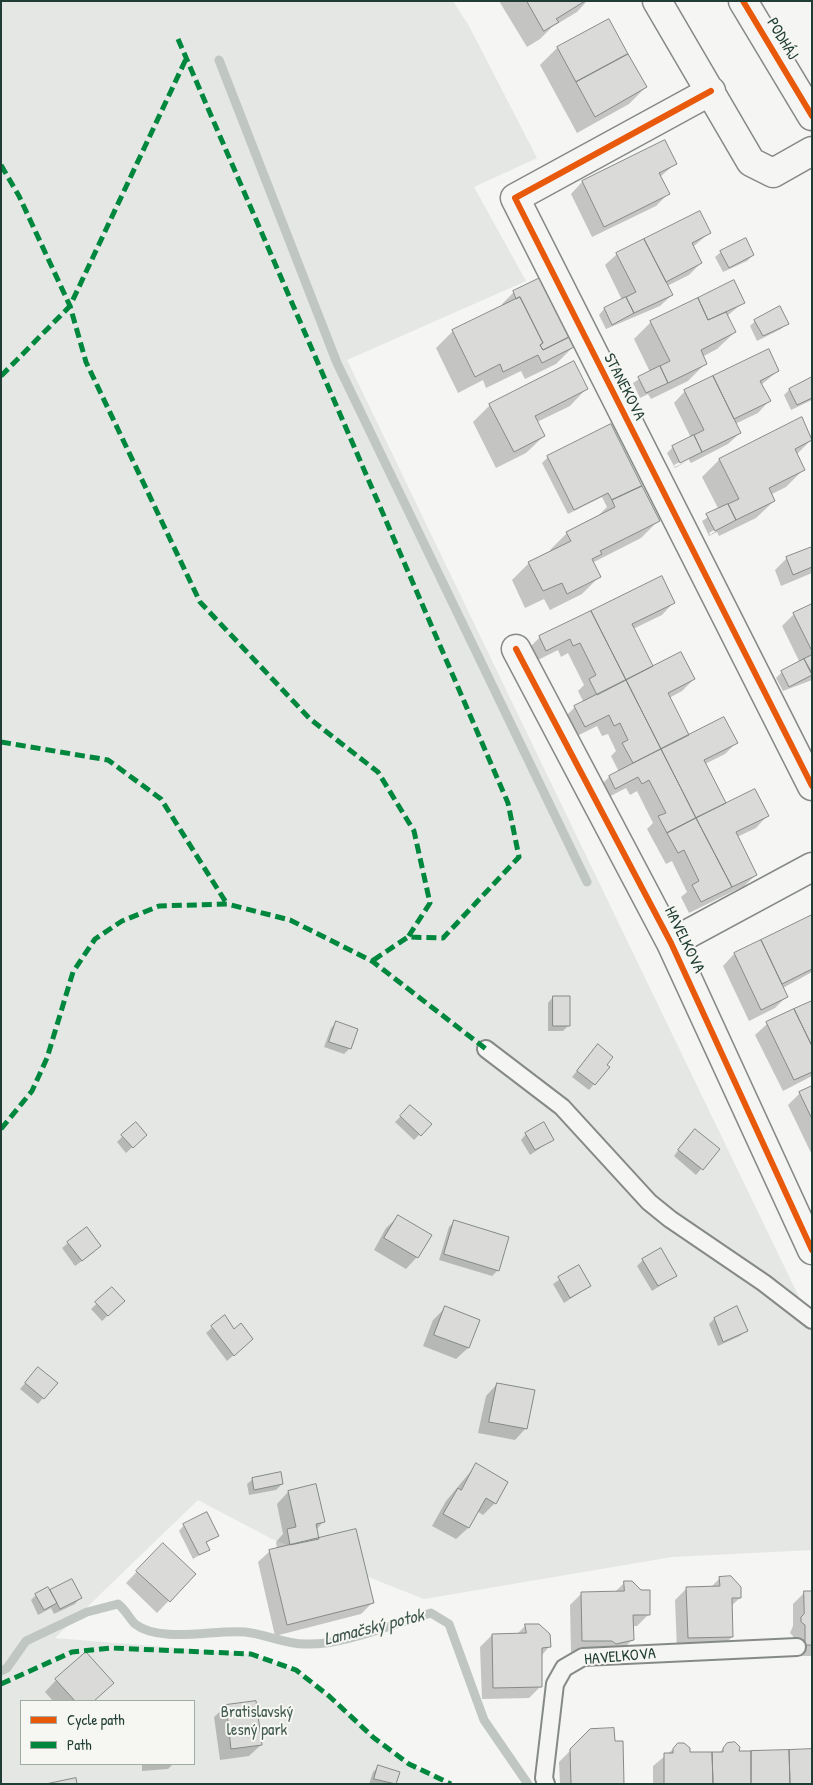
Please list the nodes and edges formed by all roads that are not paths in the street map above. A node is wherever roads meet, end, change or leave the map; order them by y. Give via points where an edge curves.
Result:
1 (658, 1) edge
2 (743, 1) edge
3 (711, 91) junction
4 (812, 116) edge
5 (812, 151) edge
6 (516, 649) dead end
7 (812, 786) edge
8 (812, 866) edge
9 (671, 942) junction
10 (486, 1049) dead end
11 (812, 1250) edge
12 (812, 1320) edge
13 (797, 1647) dead end
14 (546, 1784) edge

1 - 3 street
2 - 4 street, PODHÁJ
3 - 5 street via 751,162 773,173
3 - 7 street, STANEKOVA via 515,198
6 - 9 street, HAVELKOVA
8 - 9 street
9 - 11 street, HAVELKOVA
10 - 12 lane via 568,1113 649,1202
13 - 14 lane, HAVELKOVA via 583,1657 564,1668 555,1684 544,1778

